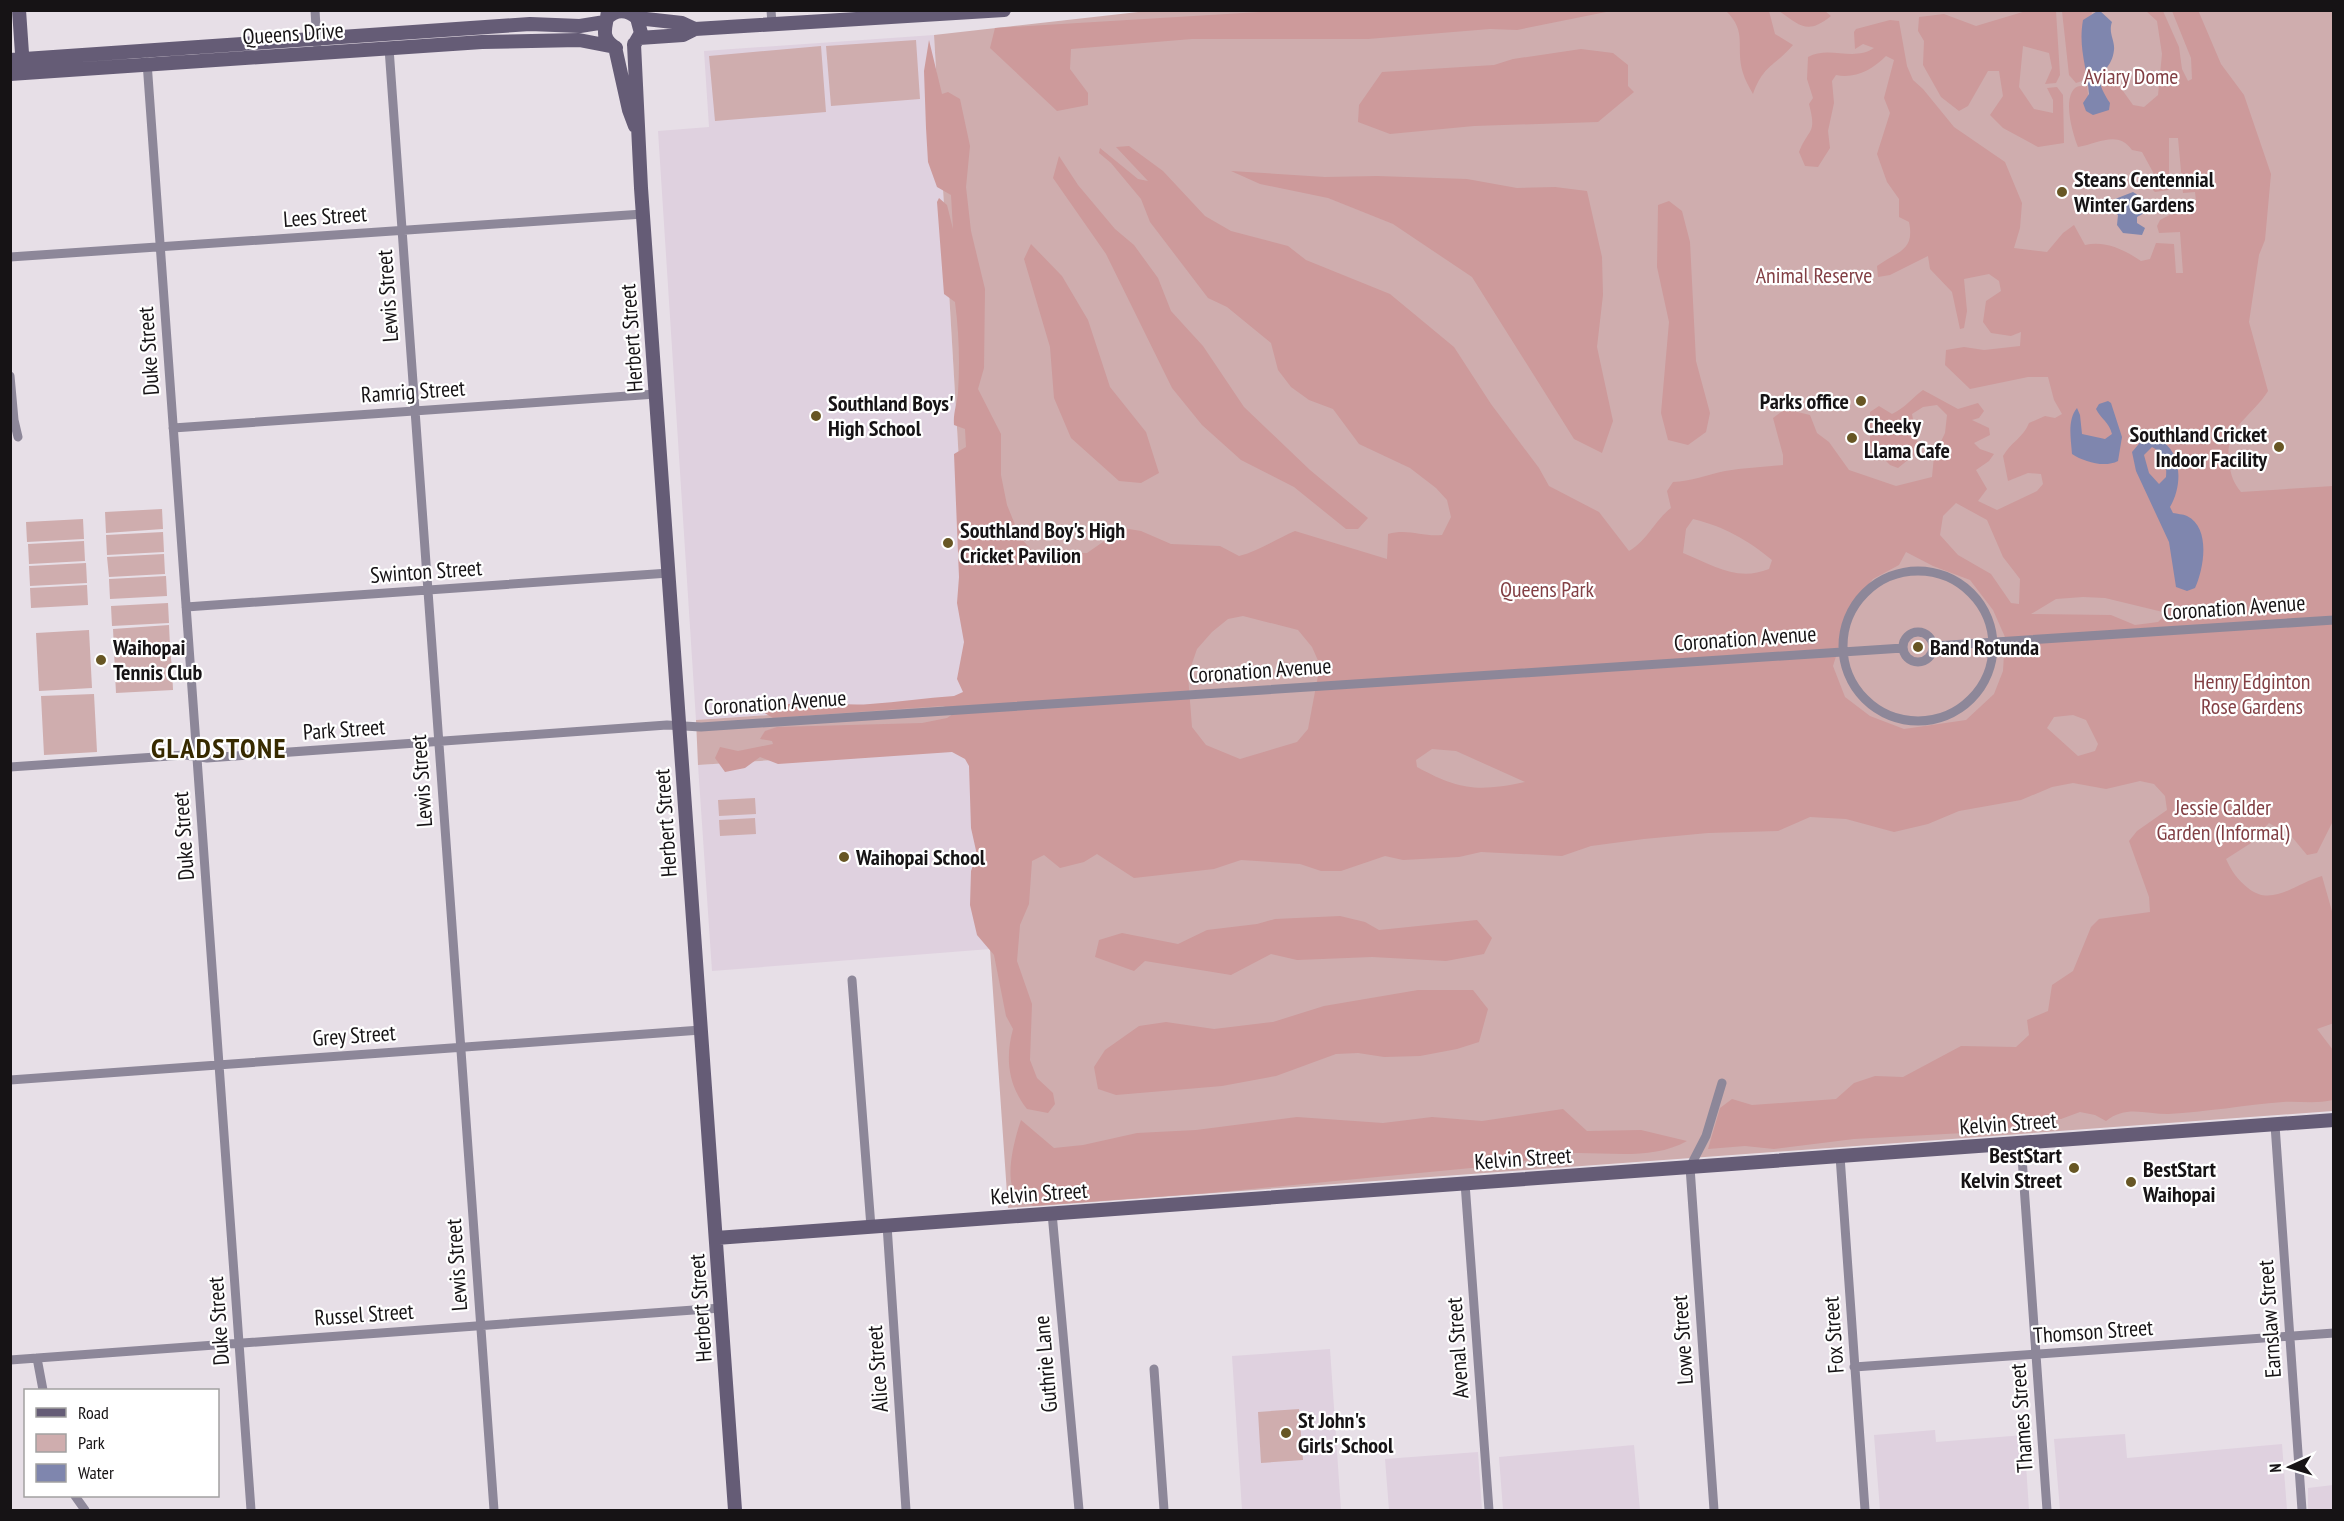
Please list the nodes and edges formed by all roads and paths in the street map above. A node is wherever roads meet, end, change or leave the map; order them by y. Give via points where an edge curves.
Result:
1 (19, 10) edge
2 (315, 10) edge
3 (1004, 10) edge
4 (919, 12) edge
5 (634, 14) edge
6 (607, 17) edge
7 (771, 17) edge
8 (695, 29) junction
9 (637, 41) junction
10 (317, 46) junction
11 (615, 47) junction
12 (389, 48) junction
13 (147, 58) junction
14 (17, 60) edge
15 (17, 74) edge
16 (638, 132) junction
17 (643, 214) junction
18 (402, 230) junction
19 (160, 247) junction
20 (10, 257) edge
21 (10, 376) edge
22 (656, 394) junction
23 (414, 411) junction
24 (173, 428) junction
25 (18, 437) dead end
26 (669, 573) junction
27 (427, 590) junction
28 (186, 607) junction
29 (2334, 620) edge
30 (1993, 642) junction
31 (1934, 646) junction
32 (1903, 648) junction
33 (1844, 651) junction
34 (680, 725) junction
35 (438, 741) junction
36 (196, 756) junction
37 (10, 767) edge
38 (852, 980) dead end
39 (701, 1030) junction
40 (460, 1047) junction
41 (219, 1065) junction
42 (10, 1080) edge
43 (1722, 1083) dead end
44 (2334, 1120) edge
45 (2275, 1125) junction
46 (2021, 1143) junction
47 (1840, 1156) junction
48 (1690, 1167) junction
49 (1465, 1183) junction
50 (1052, 1214) junction
51 (887, 1226) junction
52 (871, 1227) junction
53 (716, 1238) junction
54 (721, 1308) junction
55 (480, 1325) junction
56 (2334, 1333) edge
57 (2290, 1336) junction
58 (239, 1343) junction
59 (2036, 1354) junction
60 (37, 1358) junction
61 (10, 1360) edge
62 (1854, 1367) junction
63 (1154, 1369) dead end
64 (43, 1389) edge
65 (76, 1497) edge
66 (85, 1510) edge
67 (251, 1510) edge
68 (494, 1510) edge
69 (735, 1510) edge
70 (906, 1510) edge
71 (1079, 1510) edge
72 (1164, 1510) edge
73 (1488, 1510) edge
74 (1714, 1510) edge
75 (1865, 1510) edge
76 (2047, 1510) edge
77 (2302, 1510) edge

1 - 14 main road
2 - 10 street
3 - 4 main road
4 - 7 main road
5 - 6 main road via 618,11
5 - 8 main road
5 - 9 main road, Herbert Street via 641,28
6 - 10 main road, Queens Drive via 580,26 543,24
6 - 11 main road, Herbert Street via 606,39
7 - 8 main road
8 - 9 main road via 683,35
9 - 11 main road via 627,48
9 - 16 main road, Herbert Street
10 - 12 main road, Queens Drive
10 - 13 main road, Queens Drive
11 - 12 main road, Queens Drive via 593,41 559,40
11 - 16 main road, Herbert Street
12 - 18 street, Lewis Street
13 - 14 main road, Queens Drive
13 - 15 main road, Queens Drive
13 - 19 street, Duke Street
14 - 15 main road
16 - 17 main road, Herbert Street
17 - 18 street, Lees Street
17 - 22 main road, Herbert Street
18 - 19 street, Lees Street
18 - 23 street, Lewis Street
19 - 20 street, Lees Street
19 - 24 street, Duke Street
21 - 25 street
22 - 23 street, Ramrig Street
22 - 26 main road, Herbert Street
23 - 24 street, Ramrig Street
23 - 27 street, Lewis Street
24 - 28 street, Duke Street
26 - 27 street, Swinton Street
26 - 34 main road, Herbert Street
27 - 28 street, Swinton Street
27 - 35 street, Lewis Street
28 - 36 street, Duke Street
29 - 30 street, Coronation Avenue
30 - 31 street, Coronation Avenue
30 - 33 street via 1984,682 1971,699 1954,712 1914,721 1874,706 1859,691 1848,672
30 - 33 street via 1990,624 1971,592 1941,574 1907,572 1881,581 1860,599 1847,624
31 - 32 street via 1930,656 1917,662
31 - 32 street via 1926,634 1917,632 1906,639
32 - 33 street, Coronation Avenue
33 - 34 street, Coronation Avenue via 713,726
34 - 35 street, Park Street
34 - 39 main road, Herbert Street
35 - 36 street, Park Street
35 - 40 street, Lewis Street
36 - 37 street, Park Street
36 - 41 street, Duke Street
38 - 52 street
39 - 40 street, Grey Street
39 - 53 main road, Herbert Street
40 - 41 street, Grey Street
40 - 55 street, Lewis Street
41 - 42 street, Grey Street
41 - 58 street, Duke Street
43 - 48 street via 1706,1136
44 - 45 main road, Kelvin Street
45 - 46 main road, Kelvin Street
45 - 57 street, Earnslaw Street
46 - 47 main road, Kelvin Street
46 - 59 street, Thames Street
47 - 48 main road, Kelvin Street
47 - 62 street, Fox Street
48 - 49 main road, Kelvin Street
48 - 74 street, Lowe Street
49 - 50 main road, Kelvin Street
49 - 73 street, Avenal Street
50 - 51 main road, Kelvin Street
50 - 71 street, Guthrie Lane
51 - 52 main road, Kelvin Street
51 - 70 street, Alice Street
52 - 53 main road, Kelvin Street
53 - 54 main road, Herbert Street
54 - 55 street, Russel Street
54 - 69 main road, Herbert Street
55 - 58 street, Russel Street
55 - 68 street, Lewis Street
56 - 57 street, Thomson Street
57 - 59 street, Thomson Street
57 - 77 street, Earnslaw Street
58 - 60 street, Russel Street
58 - 67 street, Duke Street
59 - 62 street, Thomson Street
59 - 76 street, Thames Street
60 - 61 street, Russel Street
60 - 64 street
62 - 75 street, Fox Street
63 - 72 street
65 - 66 street

